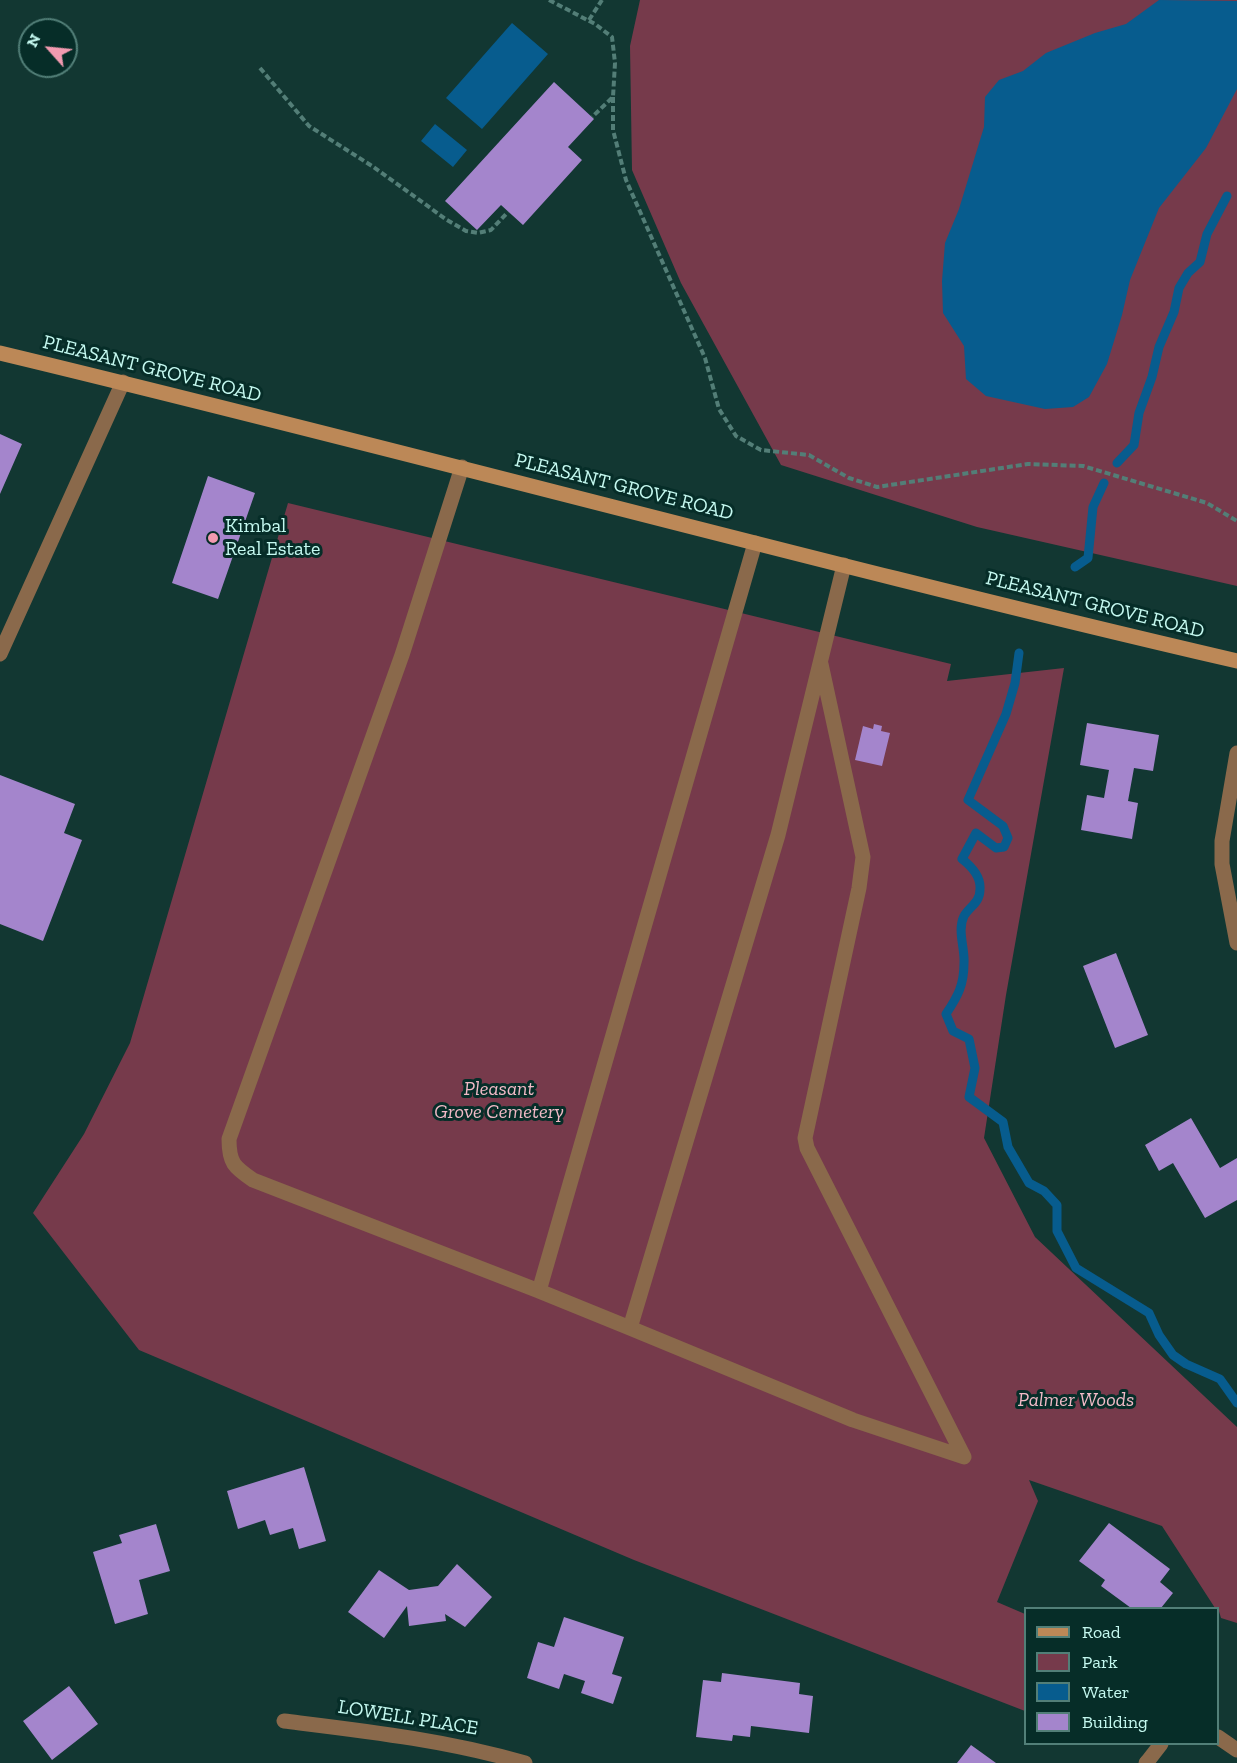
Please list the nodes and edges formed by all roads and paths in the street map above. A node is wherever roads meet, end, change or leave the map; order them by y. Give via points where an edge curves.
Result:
1 (549, 0) edge
2 (602, 0) edge
3 (589, 20) junction
4 (260, 68) dead end
5 (613, 97) junction
6 (592, 117) dead end
7 (508, 212) dead end
8 (0, 353) edge
9 (123, 382) junction
10 (462, 467) junction
11 (1237, 521) edge
12 (755, 543) junction
13 (844, 565) junction
14 (0, 654) edge
15 (1237, 660) edge
16 (821, 664) junction
17 (1237, 753) edge
18 (1237, 943) edge
19 (539, 1291) junction
20 (630, 1328) junction
21 (284, 1721) dead end
22 (1219, 1738) edge
23 (1160, 1745) edge
24 (1237, 1750) edge
25 (525, 1763) edge
26 (1147, 1763) edge

1 - 3 path
2 - 3 path
3 - 5 path via 612,37
4 - 7 path via 309,126 447,220 478,233 491,230
5 - 6 path
5 - 11 path via 613,130 626,180 705,358 719,409 736,436 761,450 809,455 849,478 877,487 1028,464 1083,466 1207,504
8 - 9 street, PLEASANT GROVE ROAD
9 - 10 street, PLEASANT GROVE ROAD
9 - 14 street
10 - 12 street, PLEASANT GROVE ROAD
10 - 19 street via 402,655 229,1139 229,1156 237,1169 253,1180
12 - 13 street, PLEASANT GROVE ROAD
12 - 19 street
13 - 15 street, PLEASANT GROVE ROAD
13 - 16 street
16 - 20 street via 778,835
16 - 20 street via 863,857 805,1138 964,1457 853,1420
17 - 18 street via 1222,841 1222,864
19 - 20 street
21 - 25 street, LOWELL PLACE via 394,1734 478,1749
22 - 24 street
23 - 26 street

